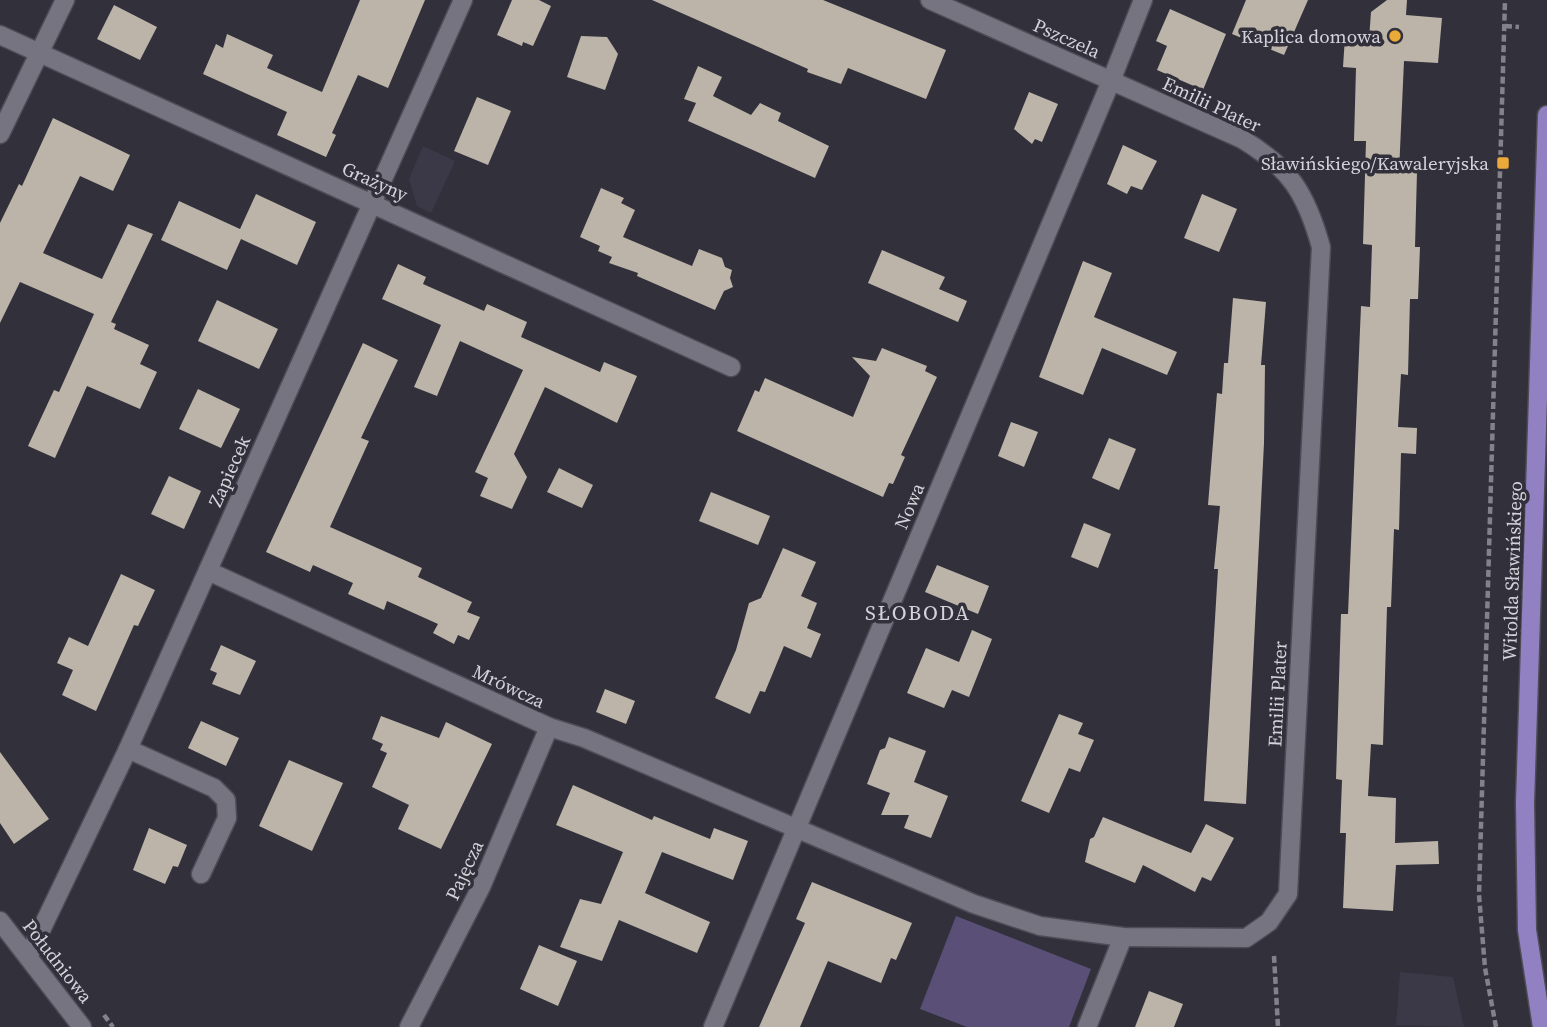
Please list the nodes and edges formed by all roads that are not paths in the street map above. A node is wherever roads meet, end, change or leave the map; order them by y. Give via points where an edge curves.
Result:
1 (65, 0) edge
2 (463, 0) edge
3 (930, 0) edge
4 (1143, 0) edge
5 (0, 35) edge
6 (38, 53) junction
7 (1111, 81) junction
8 (1547, 115) edge
9 (0, 134) edge
10 (372, 203) junction
11 (731, 367) dead end
12 (208, 571) junction
13 (549, 727) junction
14 (128, 749) junction
15 (796, 829) junction
16 (201, 874) dead end
17 (0, 921) edge
18 (1123, 937) junction
19 (28, 957) junction
20 (82, 1027) edge
21 (409, 1027) edge
22 (713, 1027) edge
23 (1087, 1027) edge
24 (1542, 1027) edge

1 - 6 street
2 - 10 street, Zapiecek
3 - 7 street, Pszczela
4 - 7 street, Nowa
5 - 6 street, Grażyny
6 - 9 street
6 - 10 street, Grażyny
7 - 15 street, Nowa
7 - 18 street, Emilii Plater via 1269,155 1297,184 1321,247 1288,894 1269,922 1246,938
8 - 24 main road, Witolda Sławińskiego via 1525,828 1527,930
10 - 11 street, Grażyny
10 - 12 street, Zapiecek
12 - 13 street, Mrówcza
12 - 14 street, Zapiecek
13 - 15 street, Mrówcza
13 - 21 street, Pajęcza via 481,887
14 - 16 street via 214,788 226,800 226,818
14 - 19 street, Zapiecek
15 - 18 street, Emilii Plater via 974,904 1040,926
15 - 22 street, Nowa
17 - 19 street, Południowa
18 - 23 street
19 - 20 street, Południowa

